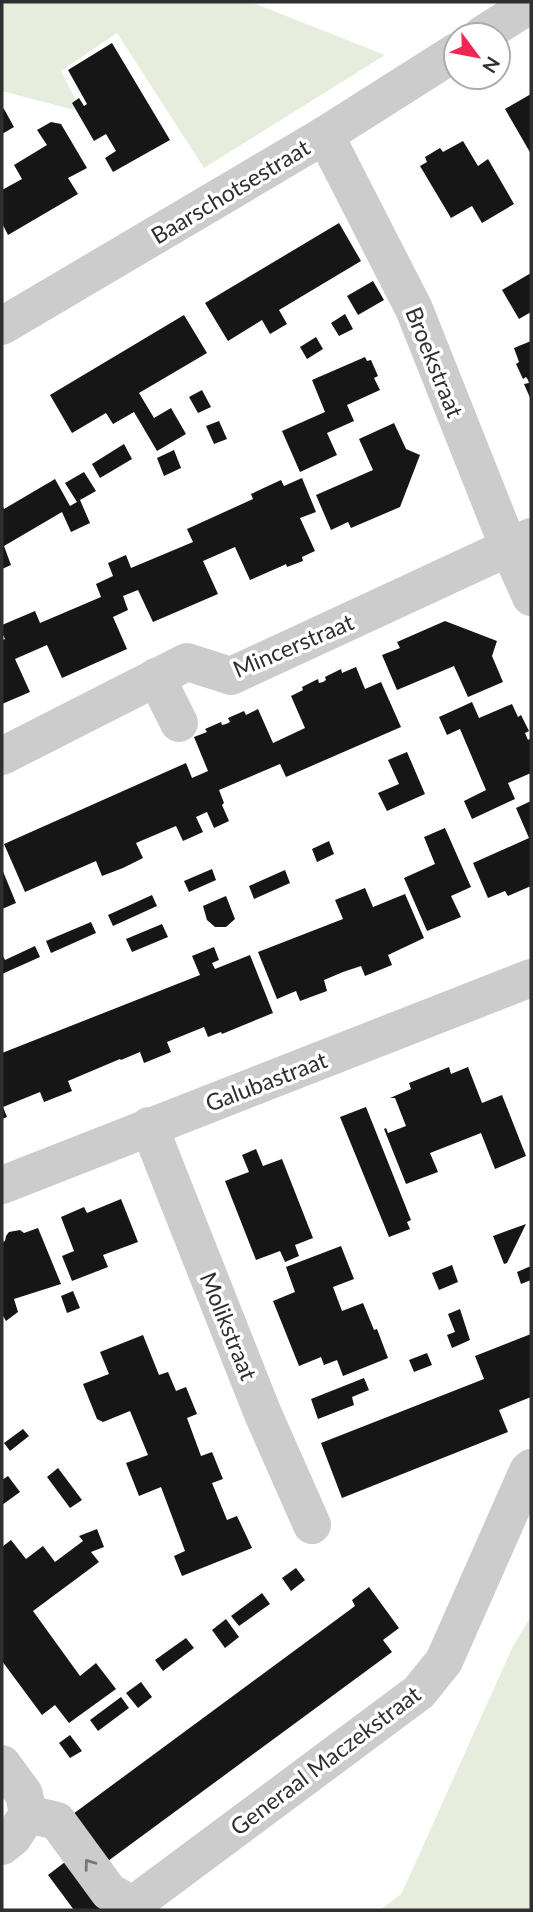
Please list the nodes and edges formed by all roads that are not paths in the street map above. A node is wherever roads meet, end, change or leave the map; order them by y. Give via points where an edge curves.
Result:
1 (531, 4) edge
2 (504, 21) edge
3 (442, 61) edge
4 (325, 135) junction
5 (2, 327) edge
6 (520, 542) edge
7 (531, 597) edge
8 (156, 677) junction
9 (179, 723) dead end
10 (2, 756) edge
11 (531, 978) edge
12 (149, 1126) junction
13 (2, 1185) edge
14 (531, 1468) edge
15 (312, 1525) dead end
16 (2, 1764) edge
17 (28, 1814) junction
18 (2, 1846) edge
19 (139, 1909) edge

1 - 2 street
3 - 4 street, Baarschotsestraat
4 - 5 street, Baarschotsestraat
4 - 6 street, Broekstraat via 414,309 489,493
6 - 7 street, Broekstraat
6 - 8 street, Mincerstraat via 231,676 187,662
8 - 9 street
8 - 10 street, Mincerstraat
11 - 12 street, Galubastraat
12 - 13 street, Galubastraat
12 - 15 street, Molikstraat
14 - 19 street, Generaal Maczekstraat via 444,1661 419,1692 145,1896
16 - 17 street via 24,1794
17 - 18 street
19 -> 17 street via 109,1892 57,1821

